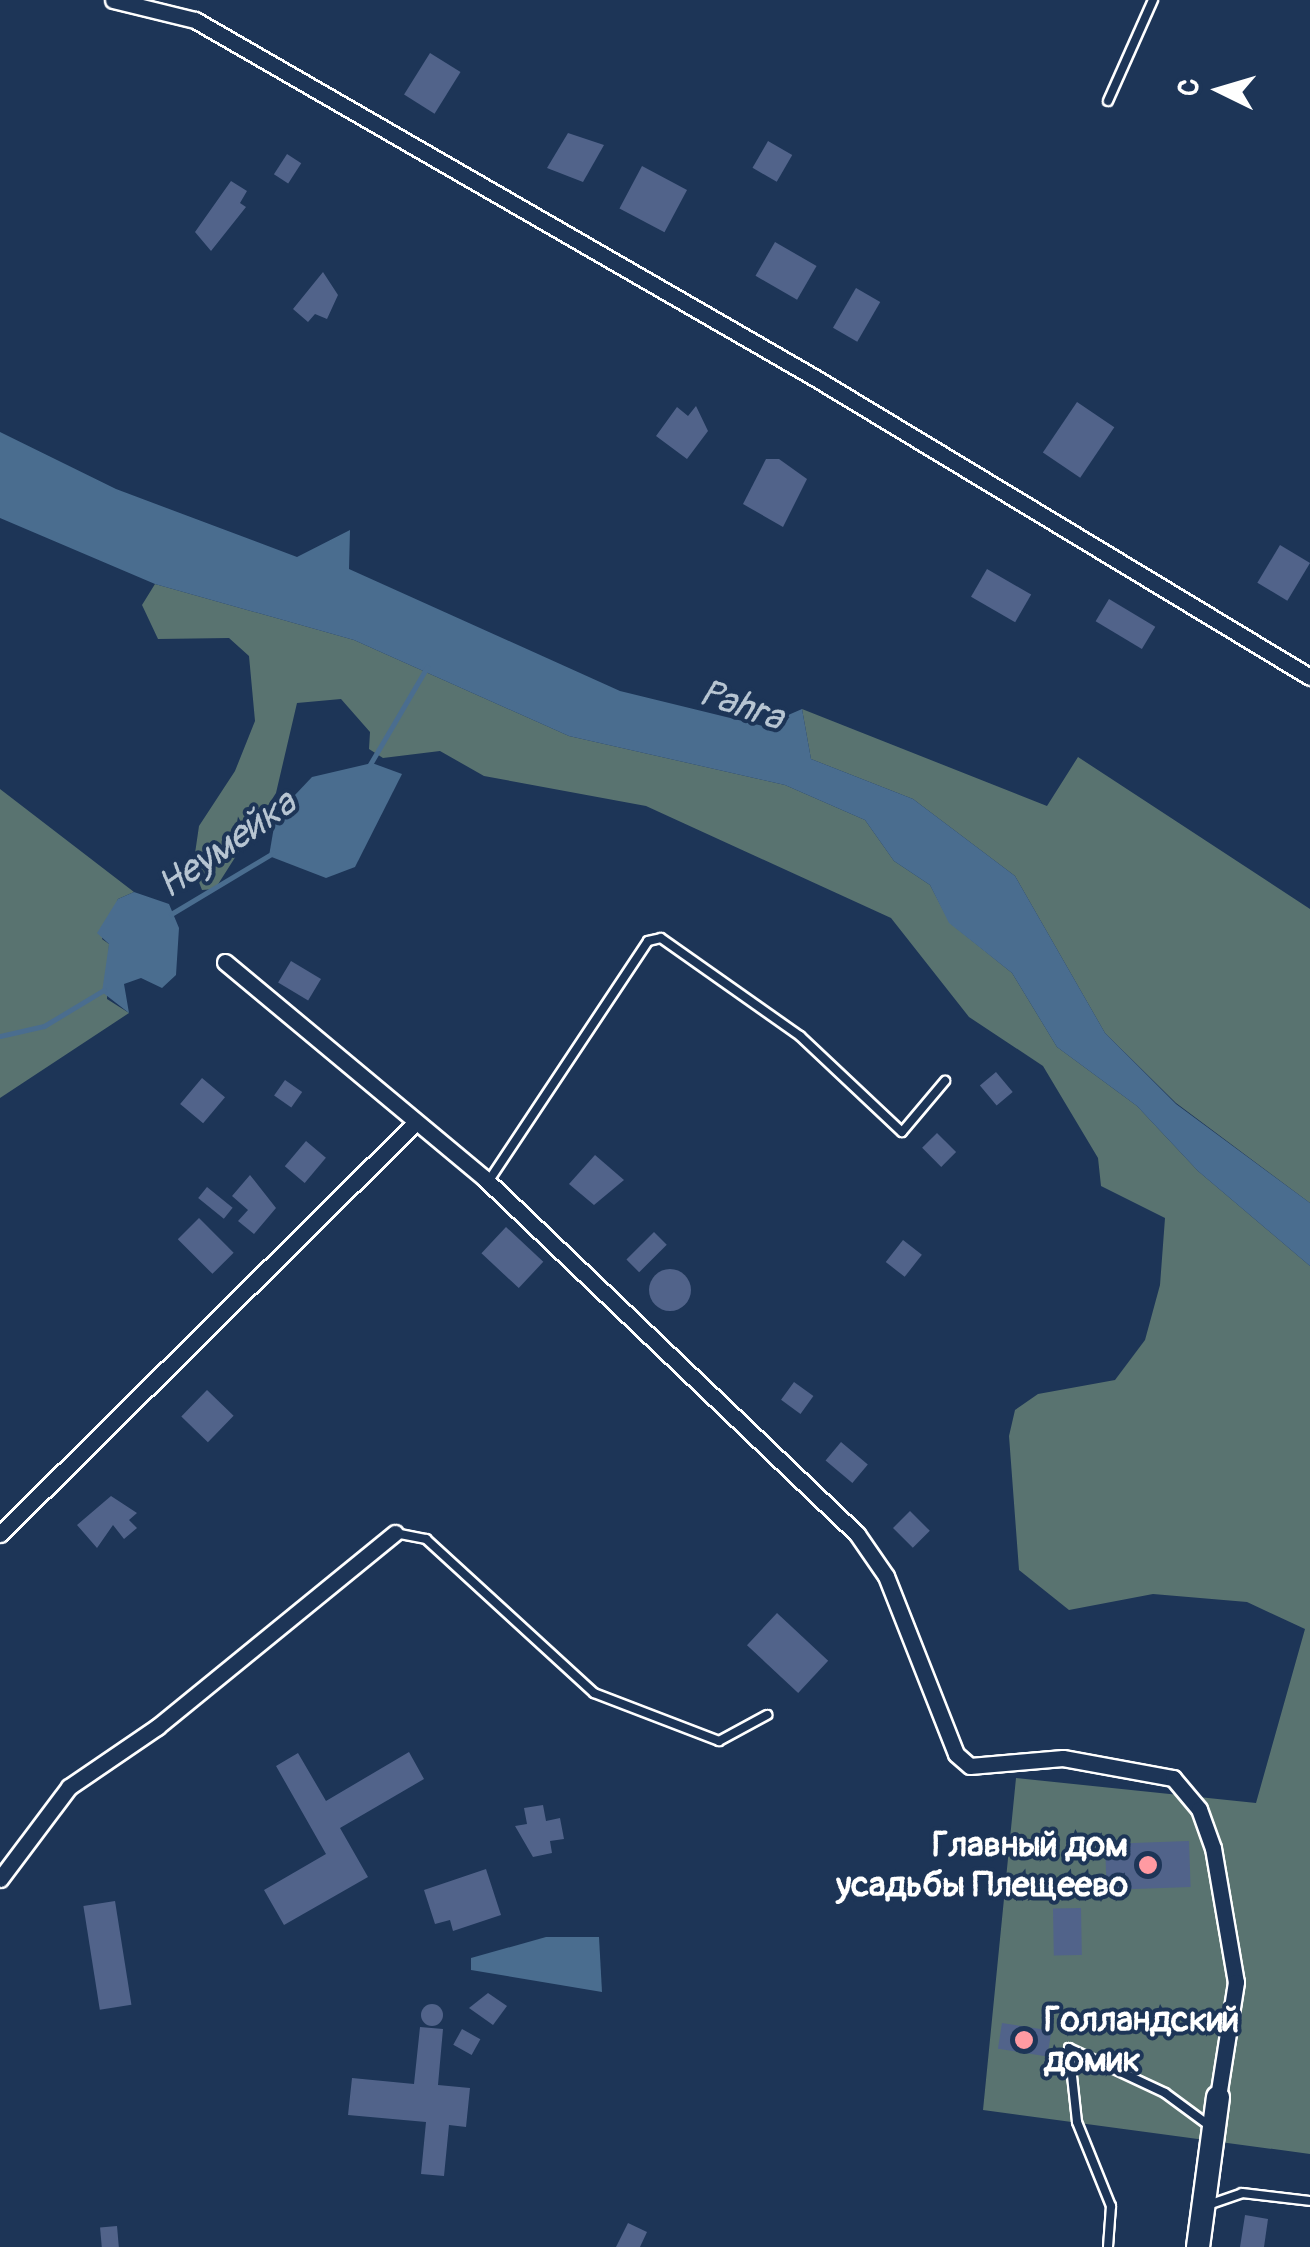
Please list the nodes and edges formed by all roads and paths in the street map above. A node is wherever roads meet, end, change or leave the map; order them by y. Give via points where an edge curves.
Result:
1 (112, 0) edge
2 (1153, 0) edge
3 (1108, 101) dead end
4 (1310, 677) edge
5 (225, 962) dead end
6 (945, 1081) dead end
7 (416, 1122) junction
8 (488, 1182) junction
9 (394, 1533) joint
10 (0, 1534) edge
11 (767, 1715) dead end
12 (0, 1880) edge
13 (1218, 2096) joint
14 (1214, 2129) junction
15 (1310, 2201) edge
16 (1203, 2206) junction
17 (1108, 2247) edge
18 (1198, 2247) edge

1 - 4 street via 195,20 817,379
2 - 3 lane
5 - 7 street
6 - 8 lane via 902,1132 800,1036 660,938 648,941
7 - 8 street
7 - 10 street
8 - 13 street via 856,1534 886,1576 956,1754 970,1766 1003,1769 1063,1758 1142,1769 1174,1778 1199,1809 1236,1982
9 - 11 lane via 426,1539 594,1693 719,1742
9 - 12 street via 157,1727 69,1787
13 - 14 street
14 - 16 street
14 - 17 lane via 1165,2093 1069,2048 1077,2122 1111,2206
15 - 16 lane via 1242,2193
16 - 18 street

